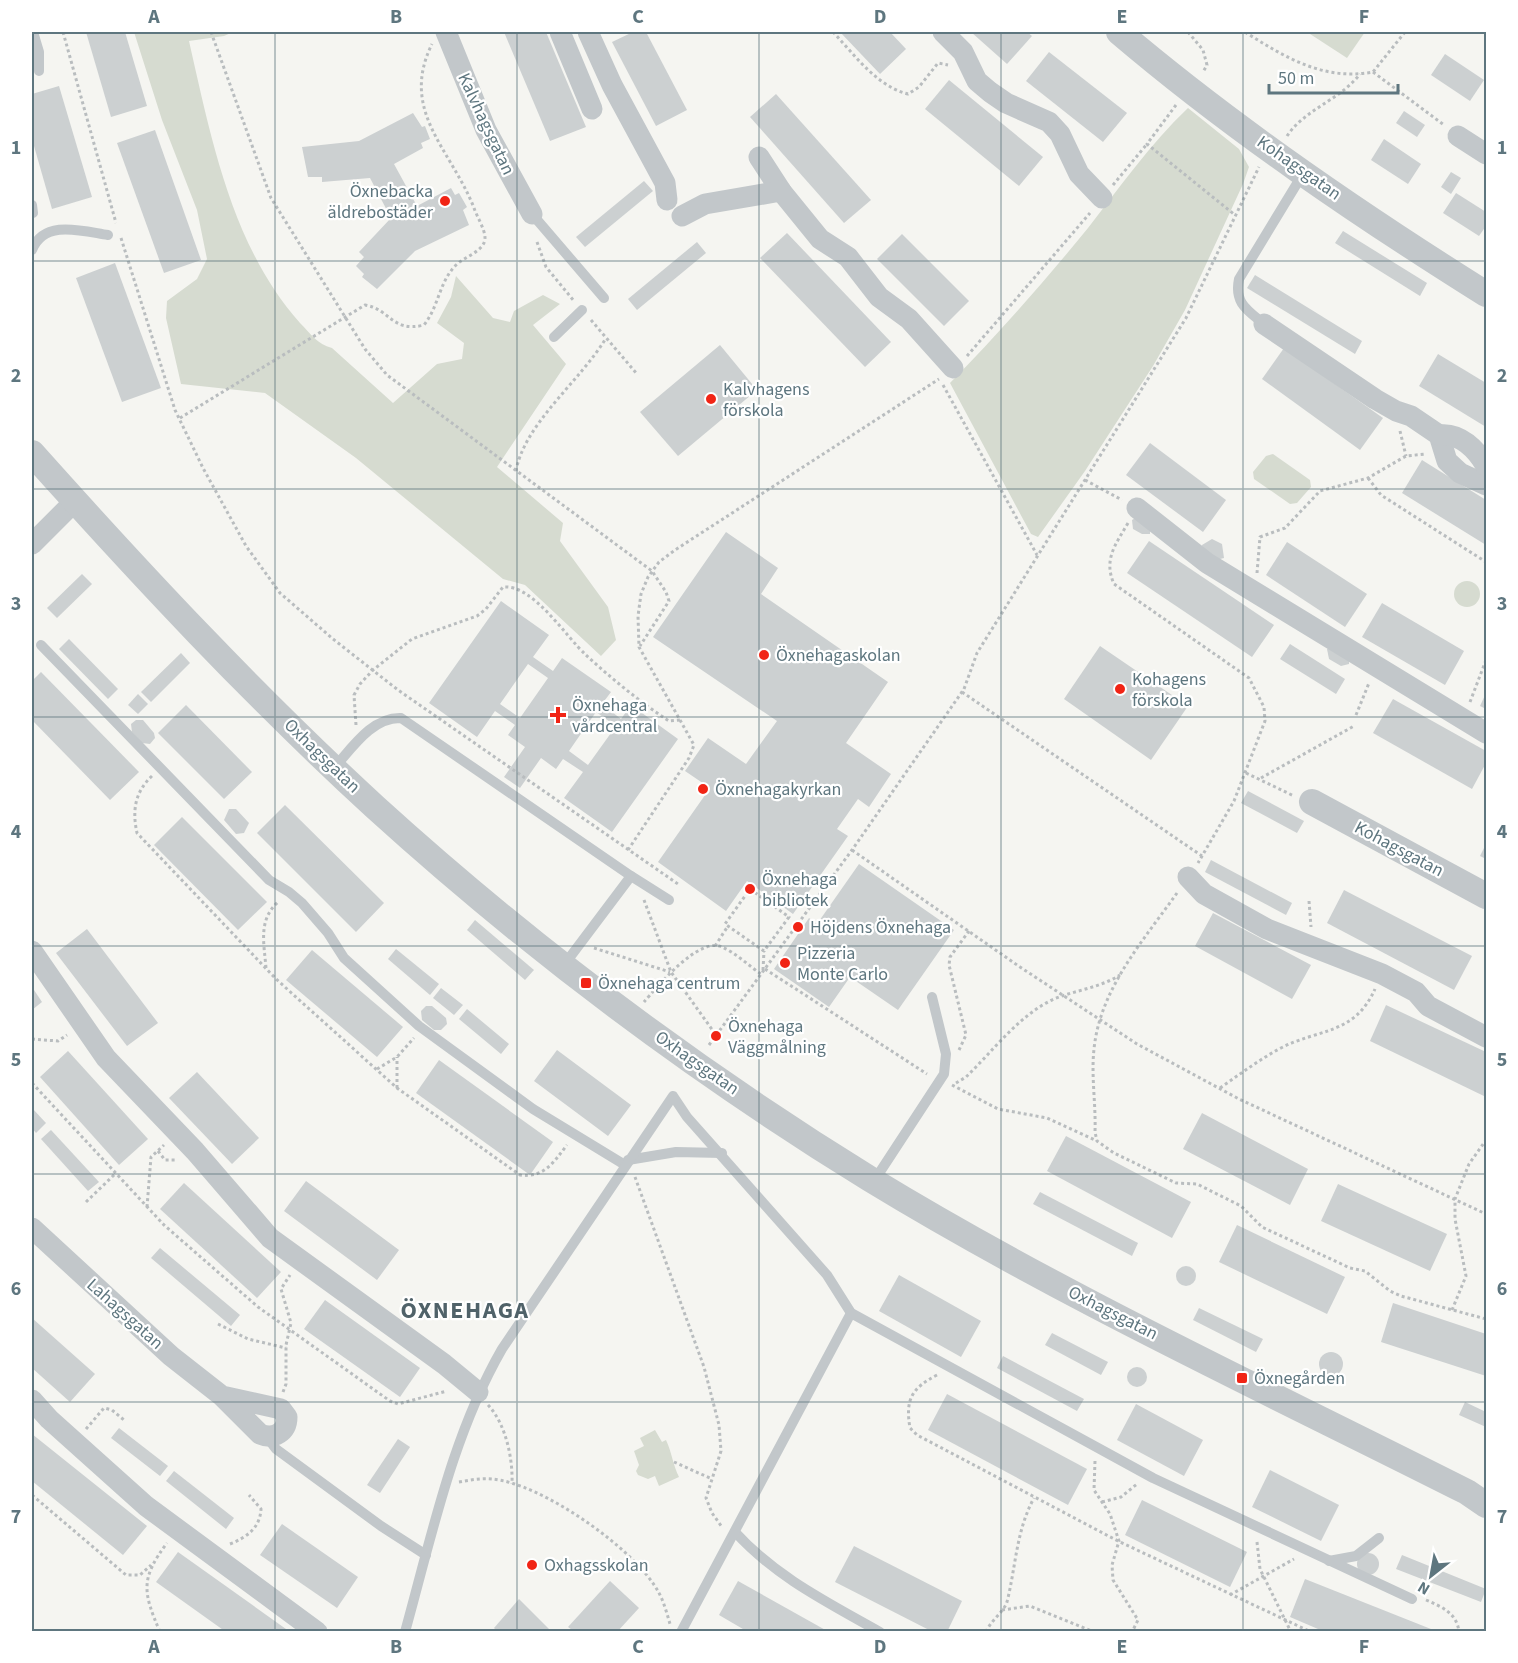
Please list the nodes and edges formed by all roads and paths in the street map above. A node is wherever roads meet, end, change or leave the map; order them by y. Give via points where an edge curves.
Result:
1 (33, 32) edge
2 (63, 32) edge
3 (211, 32) edge
4 (560, 32) edge
5 (588, 32) edge
6 (832, 32) edge
7 (943, 32) edge
8 (1119, 32) edge
9 (1188, 32) edge
10 (1245, 32) edge
11 (1405, 32) edge
12 (440, 35) edge
13 (39, 71) dead end
14 (973, 72) junction
15 (1373, 72) junction
16 (1202, 74) dead end
17 (1360, 74) junction
18 (1176, 105) dead end
19 (592, 109) dead end
20 (1458, 136) joint
21 (1147, 144) junction
22 (1277, 152) junction
23 (1486, 154) edge
24 (759, 157) dead end
25 (1304, 172) junction
26 (781, 191) junction
27 (1102, 198) junction
28 (667, 200) dead end
29 (532, 214) junction
30 (1235, 215) junction
31 (682, 216) dead end
32 (108, 235) dead end
33 (32, 250) edge
34 (1486, 294) edge
35 (604, 298) dead end
36 (582, 310) junction
37 (346, 317) junction
38 (1264, 324) joint
39 (554, 337) dead end
40 (606, 338) junction
41 (946, 373) junction
42 (637, 374) dead end
43 (180, 418) junction
44 (1442, 444) junction
45 (32, 453) edge
46 (1486, 466) edge
47 (516, 471) junction
48 (1368, 478) junction
49 (1085, 480) junction
50 (1486, 485) edge
51 (75, 501) junction
52 (1137, 508) junction
53 (32, 544) edge
54 (1036, 555) junction
55 (1486, 562) edge
56 (652, 572) junction
57 (1263, 598) junction
58 (41, 645) dead end
59 (639, 647) junction
60 (1486, 660) edge
61 (1376, 667) junction
62 (373, 670) junction
63 (962, 692) junction
64 (1356, 715) dead end
65 (681, 720) junction
66 (1354, 726) dead end
67 (1477, 729) edge
68 (363, 736) junction
69 (159, 768) junction
70 (334, 768) junction
71 (1246, 773) junction
72 (1261, 778) junction
73 (1312, 802) joint
74 (628, 850) junction
75 (852, 850) junction
76 (1202, 856) junction
77 (618, 867) junction
78 (1188, 877) junction
79 (635, 878) junction
80 (678, 884) dead end
81 (289, 892) junction
82 (1486, 896) edge
83 (669, 900) dead end
84 (789, 917) junction
85 (798, 923) junction
86 (728, 926) junction
87 (969, 931) junction
88 (580, 944) junction
89 (715, 945) junction
90 (32, 951) edge
91 (764, 951) junction
92 (564, 966) junction
93 (266, 970) junction
94 (671, 972) junction
95 (763, 972) junction
96 (1382, 974) junction
97 (1120, 975) junction
98 (1065, 996) junction
99 (932, 997) dead end
100 (641, 1006) dead end
101 (1100, 1020) junction
102 (83, 1024) junction
103 (422, 1028) junction
104 (716, 1035) junction
105 (1486, 1037) edge
106 (32, 1039) edge
107 (709, 1045) dead end
108 (397, 1057) junction
109 (377, 1069) junction
110 (942, 1078) junction
111 (32, 1083) edge
112 (397, 1088) junction
113 (1220, 1088) junction
114 (177, 1132) junction
115 (574, 1134) junction
116 (1486, 1140) edge
117 (1097, 1141) junction
118 (722, 1153) junction
119 (627, 1162) junction
120 (115, 1173) junction
121 (874, 1181) junction
122 (1455, 1199) junction
123 (86, 1202) dead end
124 (147, 1207) junction
125 (1486, 1214) edge
126 (32, 1228) edge
127 (300, 1262) junction
128 (1452, 1310) junction
129 (851, 1313) junction
130 (1486, 1319) edge
131 (218, 1324) dead end
132 (290, 1330) junction
133 (286, 1348) junction
134 (951, 1368) junction
135 (475, 1389) junction
136 (282, 1394) dead end
137 (222, 1396) junction
138 (32, 1400) edge
139 (124, 1420) dead end
140 (266, 1437) junction
141 (75, 1442) junction
142 (1091, 1444) junction
143 (674, 1462) dead end
144 (1153, 1478) junction
145 (712, 1479) junction
146 (446, 1484) junction
147 (512, 1484) junction
148 (32, 1495) edge
149 (249, 1495) dead end
150 (1034, 1498) junction
151 (1101, 1502) junction
152 (1486, 1505) edge
153 (1256, 1528) junction
154 (177, 1530) junction
155 (734, 1533) junction
156 (1379, 1538) dead end
157 (1119, 1541) junction
158 (202, 1549) junction
159 (1310, 1552) junction
160 (426, 1555) junction
161 (1327, 1560) junction
162 (152, 1565) junction
163 (1262, 1575) junction
164 (1230, 1594) junction
165 (1412, 1599) joint
166 (1002, 1611) junction
167 (1285, 1621) junction
168 (160, 1632) edge
169 (317, 1632) edge
170 (405, 1632) edge
171 (671, 1632) edge
172 (681, 1632) edge
173 (880, 1632) edge
174 (986, 1632) edge
175 (1094, 1632) edge
176 (1132, 1632) edge
177 (1291, 1632) edge
178 (1311, 1632) edge
179 (1459, 1632) edge

1 - 13 lane
2 - 43 path via 110,203
3 - 37 path via 271,198
4 - 19 street
5 - 28 street via 665,183
6 - 14 path via 878,79 896,91 908,94 919,87 938,63
7 - 14 street via 963,52
8 - 22 street, Kohagsgatan via 1202,99
9 - 16 path via 1203,50 1208,65
10 - 17 path via 1321,72
11 - 15 path
12 - 29 street, Kalvhagsgatan
12 - 37 path via 422,71 421,105 469,194 485,237 483,246 457,264 445,280 436,308 424,325 412,328 396,324 375,307 364,305
14 - 27 street via 977,81 1006,103 1049,122 1060,134 1079,174
15 - 17 path
15 - 20 path
17 - 22 path via 1352,84 1300,120
18 - 21 path
20 - 23 street
21 - 27 path
21 - 30 path
22 - 25 street, Kohagsgatan
22 - 30 path via 1273,160 1257,170
24 - 26 street
25 - 34 street, Kohagsgatan
25 - 38 lane via 1239,279 1239,302
26 - 31 street via 705,204
26 - 41 street via 820,240 848,257 879,297 909,319
27 - 41 path via 972,352
29 - 35 lane
29 - 36 path via 538,250 546,267
30 - 49 path via 1185,318
32 - 33 lane via 60,228 42,234
36 - 39 lane
36 - 40 path
37 - 43 path
37 - 47 path via 387,375
38 - 44 street via 1375,399 1411,416
40 - 42 path
40 - 47 path via 544,417 524,448
41 - 54 path
41 - 56 path via 675,550
43 - 62 path via 246,546 280,593
44 - 46 street via 1448,434 1464,441 1479,453
44 - 48 path via 1406,456
44 - 50 street via 1447,461 1460,473
45 - 51 street, Oxhagsgatan
47 - 56 path
48 - 55 path via 1381,495
48 - 57 path via 1320,491 1285,528 1260,537 1257,577
49 - 52 path
49 - 54 path
51 - 53 street
51 - 70 street, Oxhagsgatan via 191,626
52 - 57 street via 1207,563
52 - 71 path via 1114,545 1109,572 1120,591 1250,678 1266,715
54 - 63 path via 977,653
56 - 59 path via 641,594
56 - 59 path via 669,601
57 - 61 street
58 - 69 lane
59 - 65 path
60 - 67 path via 1468,705
61 - 64 path
61 - 67 street
62 - 65 path via 412,639 477,616 500,590 509,586 543,608 583,653 638,700 669,721
62 - 68 path via 354,695 353,714
62 - 74 path
63 - 75 path
63 - 76 path
65 - 74 path via 694,740 694,751
66 - 72 path
68 - 70 lane
68 - 77 lane via 389,718 401,718
69 - 81 lane via 268,880
69 - 93 path via 137,795 137,832
70 - 92 street, Oxhagsgatan via 454,877
71 - 72 path
71 - 76 path
72 - 73 path
73 - 82 street, Kohagsgatan
74 - 77 path
74 - 79 path
74 - 80 path
75 - 85 path
75 - 87 path
76 - 78 path
77 - 79 lane
78 - 96 street via 1204,894 1267,929
78 - 97 path
79 - 83 lane
79 - 88 lane
79 - 94 path
81 - 93 path via 266,916
81 - 103 lane via 328,933 344,958
84 - 85 path
84 - 86 path via 750,889 725,924
84 - 91 path
85 - 95 path
86 - 89 path
86 - 91 path
87 - 98 path
87 - 110 path via 948,965 966,1035
88 - 92 lane
88 - 94 path
89 - 94 path via 693,954
89 - 95 path
90 - 102 street
91 - 95 path
92 - 121 street, Oxhagsgatan via 718,1077
93 - 109 path
94 - 100 path
94 - 104 path
95 - 104 path
95 - 110 path
96 - 105 street via 1416,992 1428,1006
96 - 113 path via 1369,1003 1358,1016 1342,1027 1281,1048
97 - 98 path via 1105,984
97 - 101 path
98 - 101 path
98 - 117 path via 1033,1011 966,1077 948,1083 998,1109 1047,1118
99 - 110 lane via 946,1054
101 - 113 path
101 - 117 path via 1094,1050
102 - 106 path via 58,1041
102 - 114 street via 106,1058
103 - 108 path
103 - 115 lane
104 - 107 path
108 - 109 path
108 - 112 path
109 - 112 path
110 - 121 lane
111 - 120 path
112 - 115 path via 520,1175 542,1173
113 - 122 path
114 - 124 path via 151,1157
114 - 127 street via 270,1238
115 - 119 lane
116 - 122 path via 1468,1164
117 - 128 path via 1176,1183 1197,1184 1241,1206 1262,1227 1350,1268 1365,1271 1390,1291
118 - 119 lane via 676,1152
118 - 119 lane via 687,1117 673,1096
118 - 129 lane via 827,1275
119 - 135 lane
119 - 145 path via 707,1379 721,1451
120 - 123 path
120 - 124 path
121 - 152 street, Oxhagsgatan via 1050,1281
122 - 125 path
122 - 128 path via 1466,1275
124 - 132 path via 258,1307
126 - 137 street, Lahagsgatan via 171,1356
127 - 132 path via 281,1289
127 - 135 street
128 - 130 path
129 - 134 lane
129 - 155 lane
131 - 133 path via 248,1338
132 - 133 path
132 - 135 path via 398,1404 423,1395
133 - 136 path via 286,1384
134 - 142 lane
134 - 150 path via 919,1384 913,1392 908,1415 910,1428
135 - 146 lane
135 - 147 path via 497,1414 513,1466
137 - 140 street, Lahagsgatan
137 - 140 street, Lahagsgatan via 281,1409 287,1417 285,1429
138 - 141 street
139 - 141 path via 104,1408
140 - 160 lane via 276,1449
141 - 154 street
142 - 144 lane
142 - 151 path via 1094,1490
143 - 145 path
144 - 151 path via 1137,1484 1121,1497
144 - 153 lane
145 - 155 path via 706,1498 712,1513 719,1525
146 - 147 path via 493,1479
146 - 160 lane
147 - 171 path via 545,1496 616,1544 659,1593
148 - 162 path via 126,1575 140,1575
149 - 158 path via 261,1509 261,1519 251,1532 230,1544
150 - 157 path
150 - 166 path via 1020,1530
151 - 157 path via 1110,1514
153 - 159 lane
153 - 163 path
154 - 158 street
154 - 162 path
155 - 172 lane
155 - 173 lane via 791,1582
156 - 161 lane via 1356,1556
157 - 164 path
157 - 176 path via 1111,1573 1138,1620
158 - 169 street
159 - 161 lane
159 - 163 path
160 - 170 lane
161 - 165 lane
162 - 168 path via 145,1594
163 - 164 path
163 - 167 path
164 - 167 path
165 - 179 path via 1441,1606 1458,1622
166 - 174 path
166 - 175 path via 1030,1606
167 - 177 path
167 - 178 path

